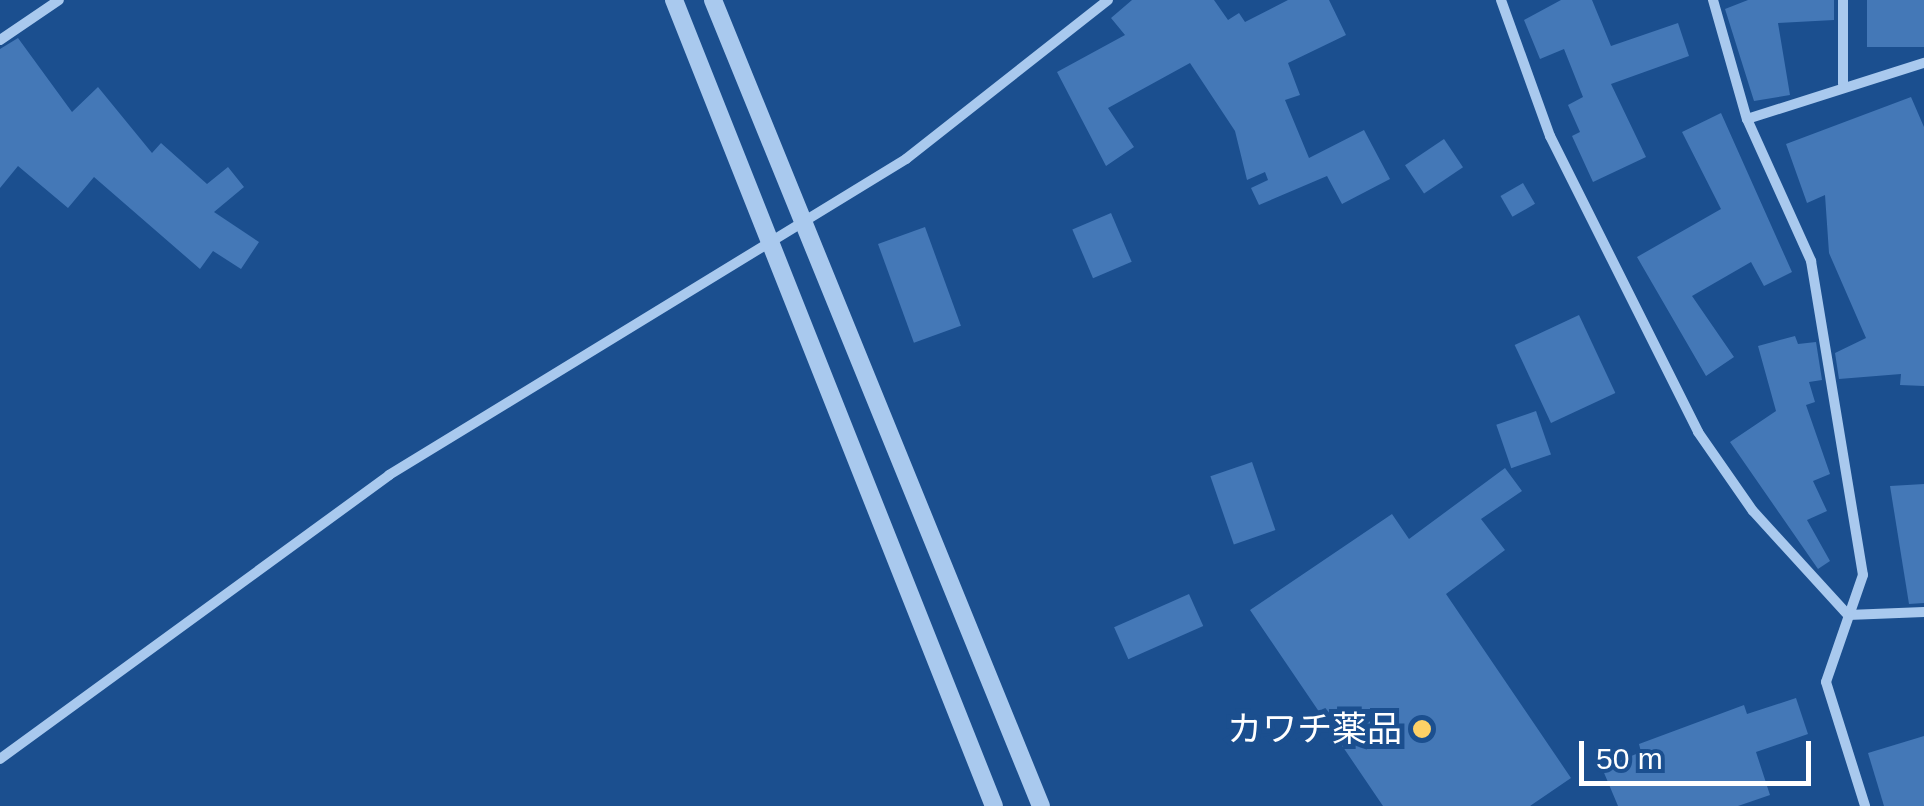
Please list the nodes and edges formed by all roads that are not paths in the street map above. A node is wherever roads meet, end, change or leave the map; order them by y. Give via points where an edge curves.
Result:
1 (59, 0) edge
2 (674, 0) edge
3 (713, 0) edge
4 (1108, 0) edge
5 (1501, 0) edge
6 (1714, 0) edge
7 (1843, 0) edge
8 (0, 40) edge
9 (1924, 63) edge
10 (1844, 84) junction
11 (1747, 120) junction
12 (806, 221) junction
13 (772, 236) junction
14 (1924, 612) edge
15 (1848, 615) junction
16 (0, 760) edge
17 (994, 806) edge
18 (1041, 806) edge
19 (1865, 806) edge

1 - 8 street
2 - 13 street
3 - 12 street
4 - 12 street via 906,159
5 - 15 street via 1550,136 1698,432 1753,511
6 - 11 street
7 - 10 street
9 - 10 street
10 - 11 street
11 - 15 street via 1811,261 1863,575
12 - 13 street
12 - 18 street
13 - 16 street via 389,475
13 - 17 street
14 - 15 street
15 - 19 street via 1826,682

